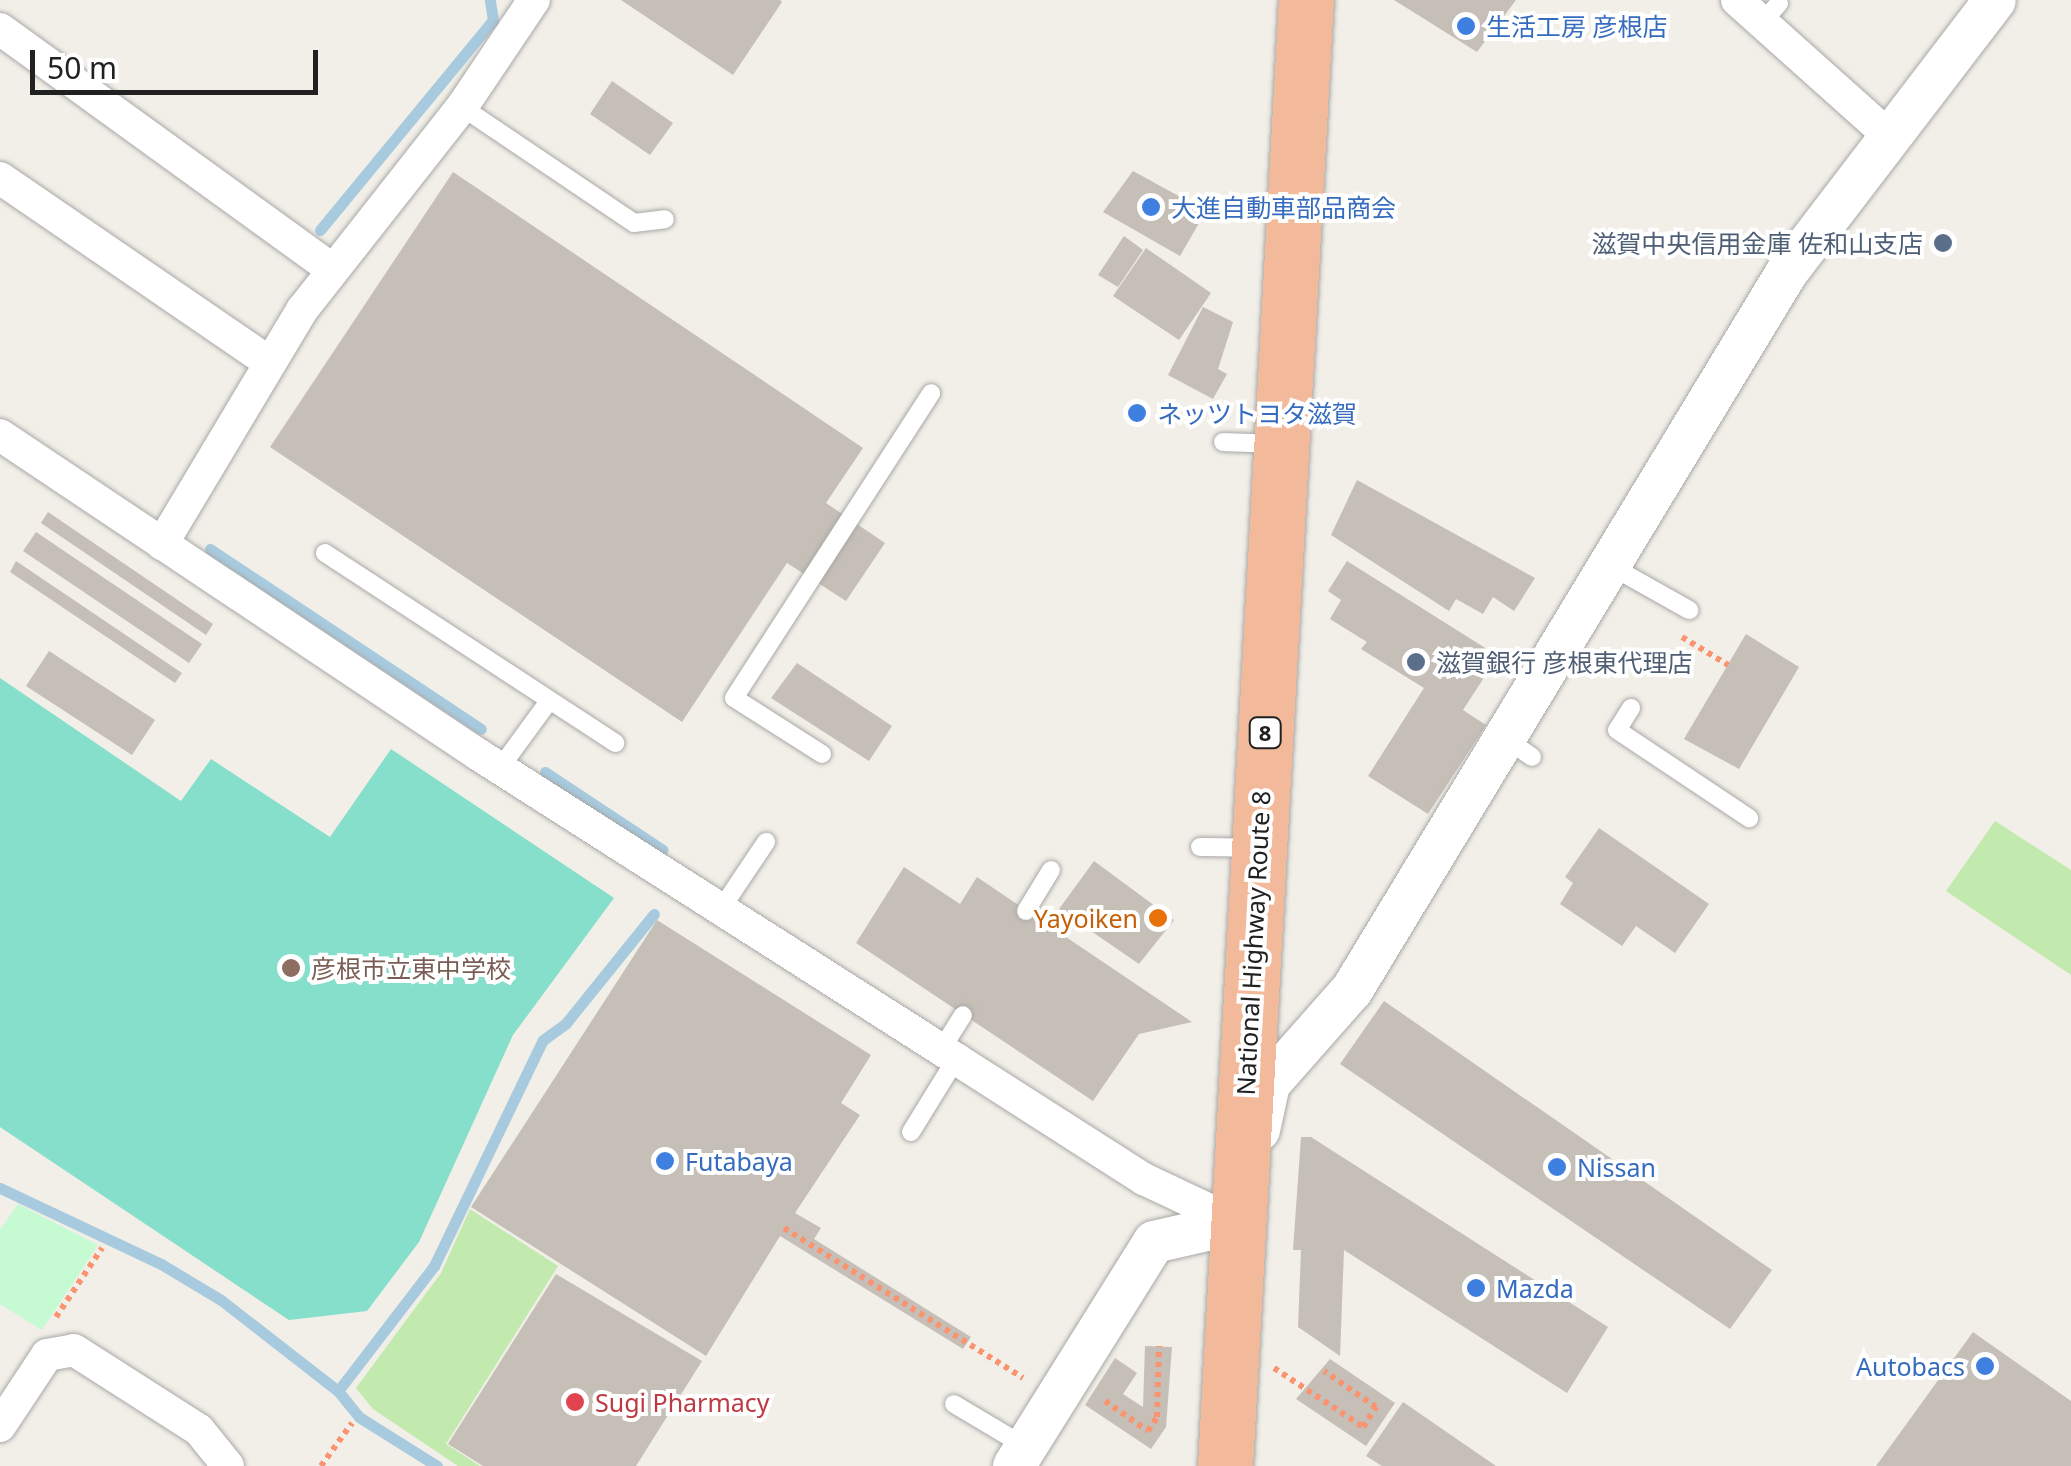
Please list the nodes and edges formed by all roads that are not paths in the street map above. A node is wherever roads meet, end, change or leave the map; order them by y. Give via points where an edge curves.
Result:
1 (534, 0) edge
2 (1306, 0) edge
3 (1737, 0) edge
4 (1995, 0) edge
5 (0, 29) edge
6 (462, 108) junction
7 (1887, 134) junction
8 (0, 178) edge
9 (665, 218) dead end
10 (331, 269) junction
11 (270, 363) junction
12 (931, 393) dead end
13 (0, 435) edge
14 (1223, 442) dead end
15 (1281, 444) junction
16 (162, 544) junction
17 (326, 553) dead end
18 (1609, 565) junction
19 (1689, 610) dead end
20 (549, 700) junction
21 (1631, 708) dead end
22 (615, 743) dead end
23 (822, 754) dead end
24 (500, 768) junction
25 (1749, 818) dead end
26 (766, 842) dead end
27 (1200, 847) dead end
28 (1258, 848) junction
29 (1050, 870) dead end
30 (721, 909) junction
31 (1026, 910) dead end
32 (963, 1015) dead end
33 (948, 1054) junction
34 (911, 1132) dead end
35 (1237, 1224) junction
36 (954, 1404) dead end
37 (0, 1426) edge
38 (1020, 1456) edge
39 (228, 1466) edge
40 (1225, 1466) edge

1 - 6 street
2 - 15 highway, National Highway Route 8 / 8
3 - 7 street via 1771,12
4 - 7 street
5 - 10 street
6 - 9 lane via 634,223
6 - 10 street
7 - 18 street via 1787,272
8 - 11 street
10 - 11 street
11 - 16 street
12 - 23 lane via 734,698
13 - 16 street
14 - 15 lane
15 - 28 highway, National Highway Route 8 / 8
16 - 24 street
17 - 20 lane
18 - 19 lane
18 - 35 street via 1518,748 1352,990 1269,1084
20 - 22 lane
20 - 24 lane
21 - 25 lane via 1616,730
24 - 30 street
26 - 30 lane
27 - 28 lane
28 - 35 highway, National Highway Route 8 / 8
29 - 31 lane
30 - 33 street
32 - 33 lane
33 - 34 lane
33 - 35 street via 1144,1179
35 - 38 street via 1154,1242
35 - 40 highway, National Highway Route 8 / 8
36 - 38 lane
37 - 39 street via 47,1355 74,1350 199,1430

